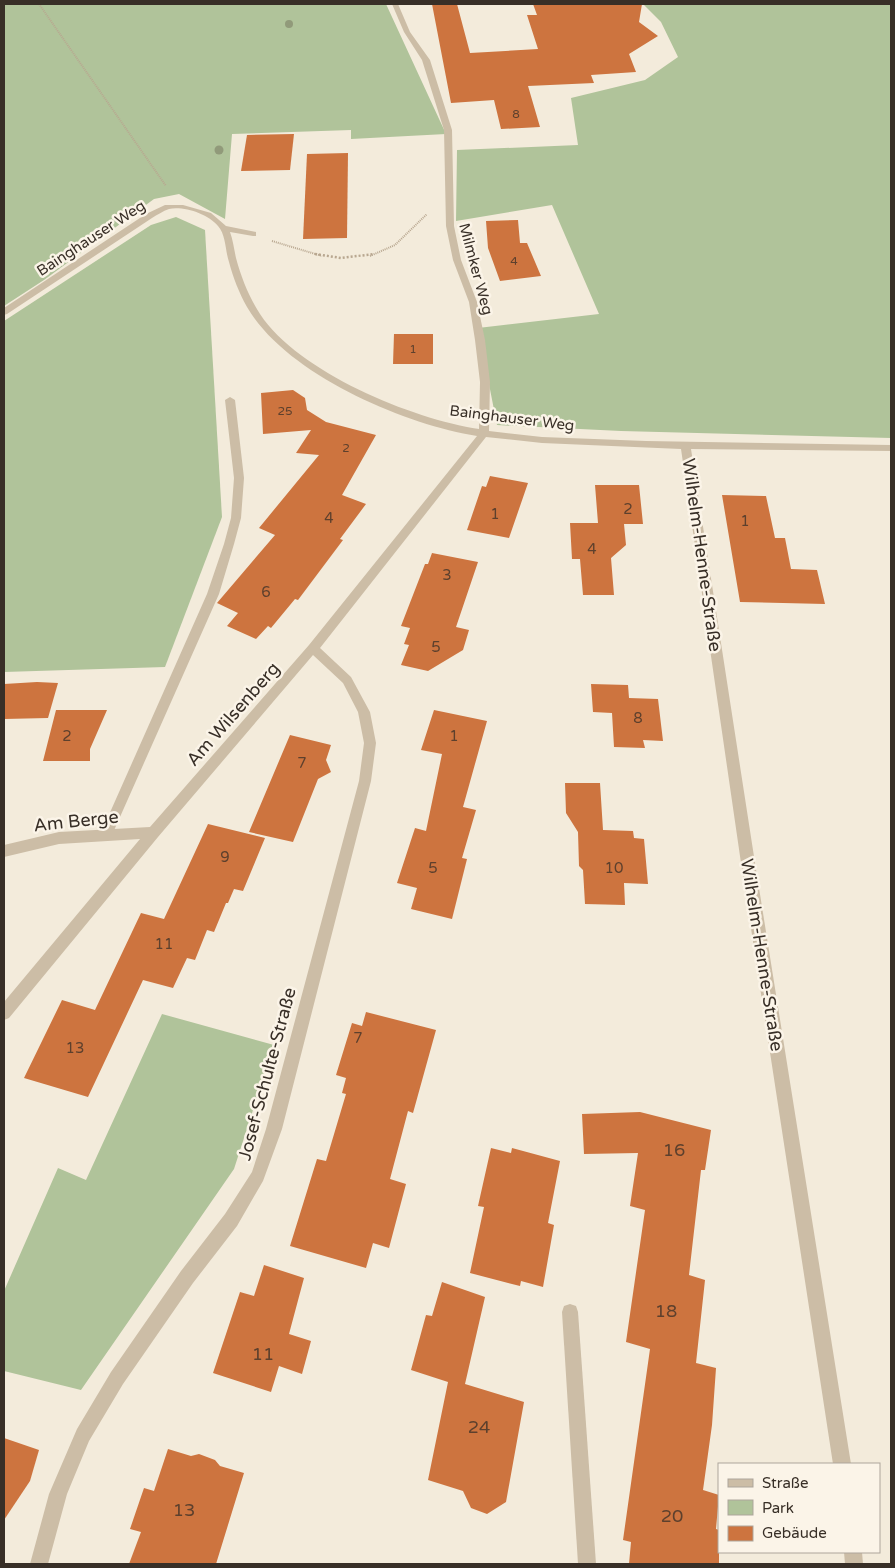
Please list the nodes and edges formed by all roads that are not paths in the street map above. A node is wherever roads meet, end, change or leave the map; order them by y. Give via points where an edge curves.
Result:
1 (395, 4) edge
2 (224, 228) junction
3 (253, 234) road end
4 (4, 312) edge
5 (230, 400) dead end
6 (484, 433) junction
7 (686, 446) junction
8 (891, 448) edge
9 (313, 648) junction
10 (153, 833) junction
11 (106, 835) junction
12 (4, 851) edge
13 (4, 1013) edge
14 (570, 1312) dead end
15 (842, 1463) edge
16 (39, 1564) edge
17 (587, 1564) edge

1 - 6 street, Milmker Weg via 426,60 448,130 450,226 480,340 485,382
2 - 3 street
2 - 4 street, Bainghauser Weg via 201,212 180,206 167,208 149,216
2 - 6 street, Bainghauser Weg via 243,292 261,321 314,368 396,409 431,422
5 - 11 street via 239,478 236,518 229,544 213,594
6 - 7 street, Bainghauser Weg via 564,441
6 - 9 street, Am Wilsenberg
7 - 8 street, Bainghauser Weg
7 - 15 street, Wilhelm-Henne-Straße
9 - 10 street, Am Wilsenberg
9 - 16 street, Josef-Schulte-Straße via 346,680 364,712 370,743 365,781 274,1129 258,1176 231,1220 117,1378 83,1435 58,1494
10 - 11 street, Am Berge
10 - 13 street, Am Wilsenberg
11 - 12 street, Am Berge via 59,838
14 - 17 street

